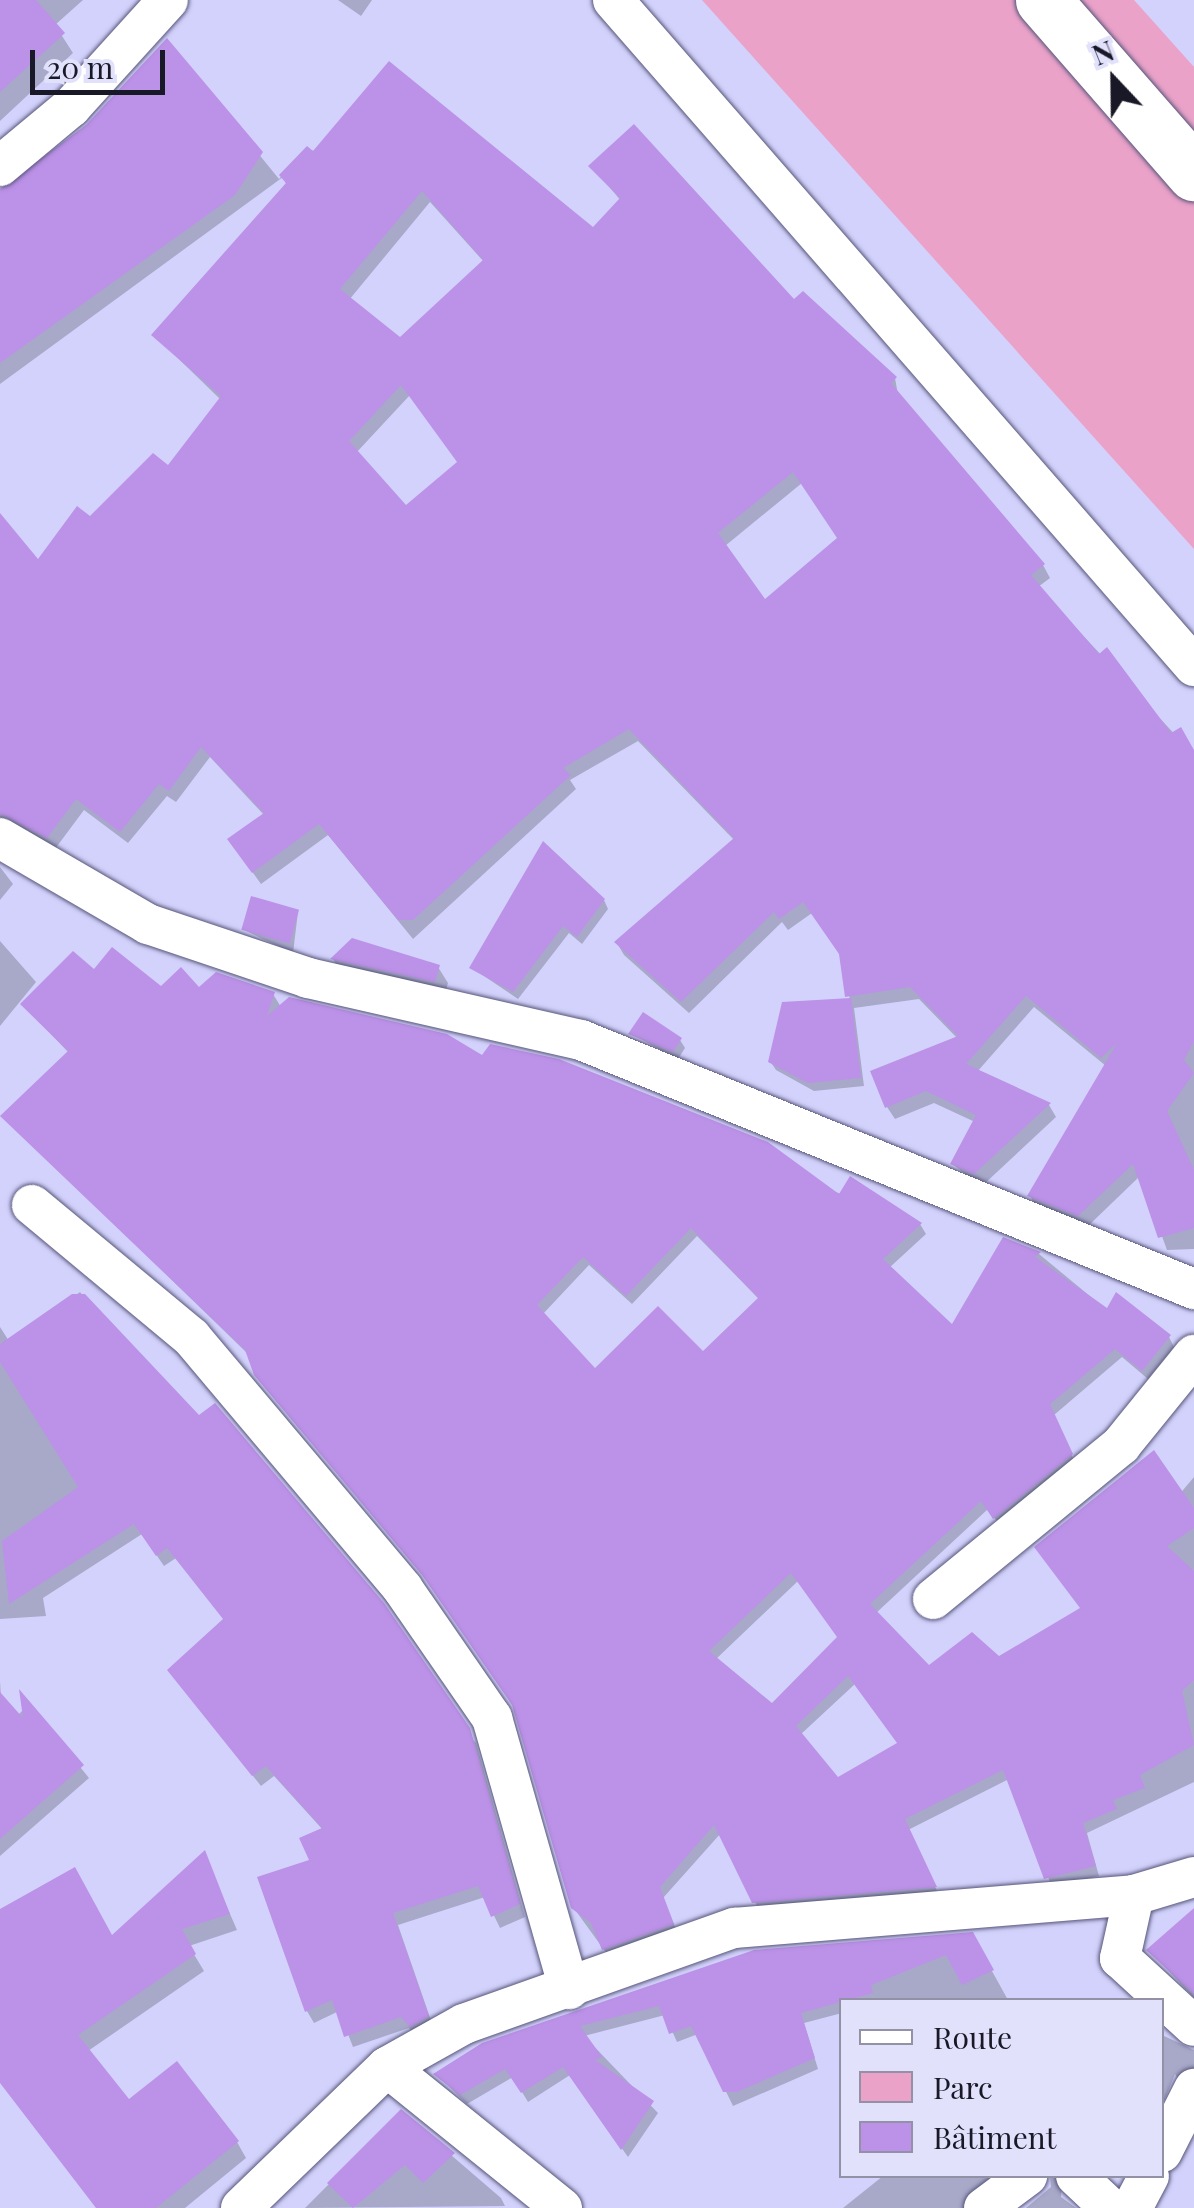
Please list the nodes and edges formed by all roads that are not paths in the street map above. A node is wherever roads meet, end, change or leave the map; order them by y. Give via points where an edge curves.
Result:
1 (168, 0) edge
2 (612, 0) edge
3 (1042, 0) edge
4 (0, 166) edge
5 (1194, 173) edge
6 (1194, 666) edge
7 (0, 838) edge
8 (32, 1205) dead end
9 (1194, 1289) edge
10 (1194, 1354) edge
11 (932, 1598) dead end
12 (1194, 1877) edge
13 (1134, 1895) junction
14 (569, 1989) junction
15 (1164, 1998) edge
16 (1164, 1998) edge
17 (1194, 2026) edge
18 (387, 2066) junction
19 (1194, 2090) edge
20 (1164, 2148) edge
21 (1024, 2178) edge
22 (1078, 2178) edge
23 (1148, 2178) edge
24 (242, 2208) edge
25 (562, 2208) edge
26 (984, 2208) edge
27 (1110, 2208) edge
28 (1132, 2208) edge

1 - 4 street via 71,107
2 - 6 street
3 - 5 main road
7 - 9 street via 148,924 308,978 581,1040
8 - 14 street via 191,1337 403,1590 492,1718 546,1935
10 - 11 street via 1121,1445
12 - 13 street
13 - 14 street via 734,1928
13 - 15 street via 1120,1958
14 - 18 street via 464,2024
16 - 17 street
18 - 24 street
18 - 25 street
19 - 20 street
21 - 26 street
22 - 27 street
23 - 28 street

